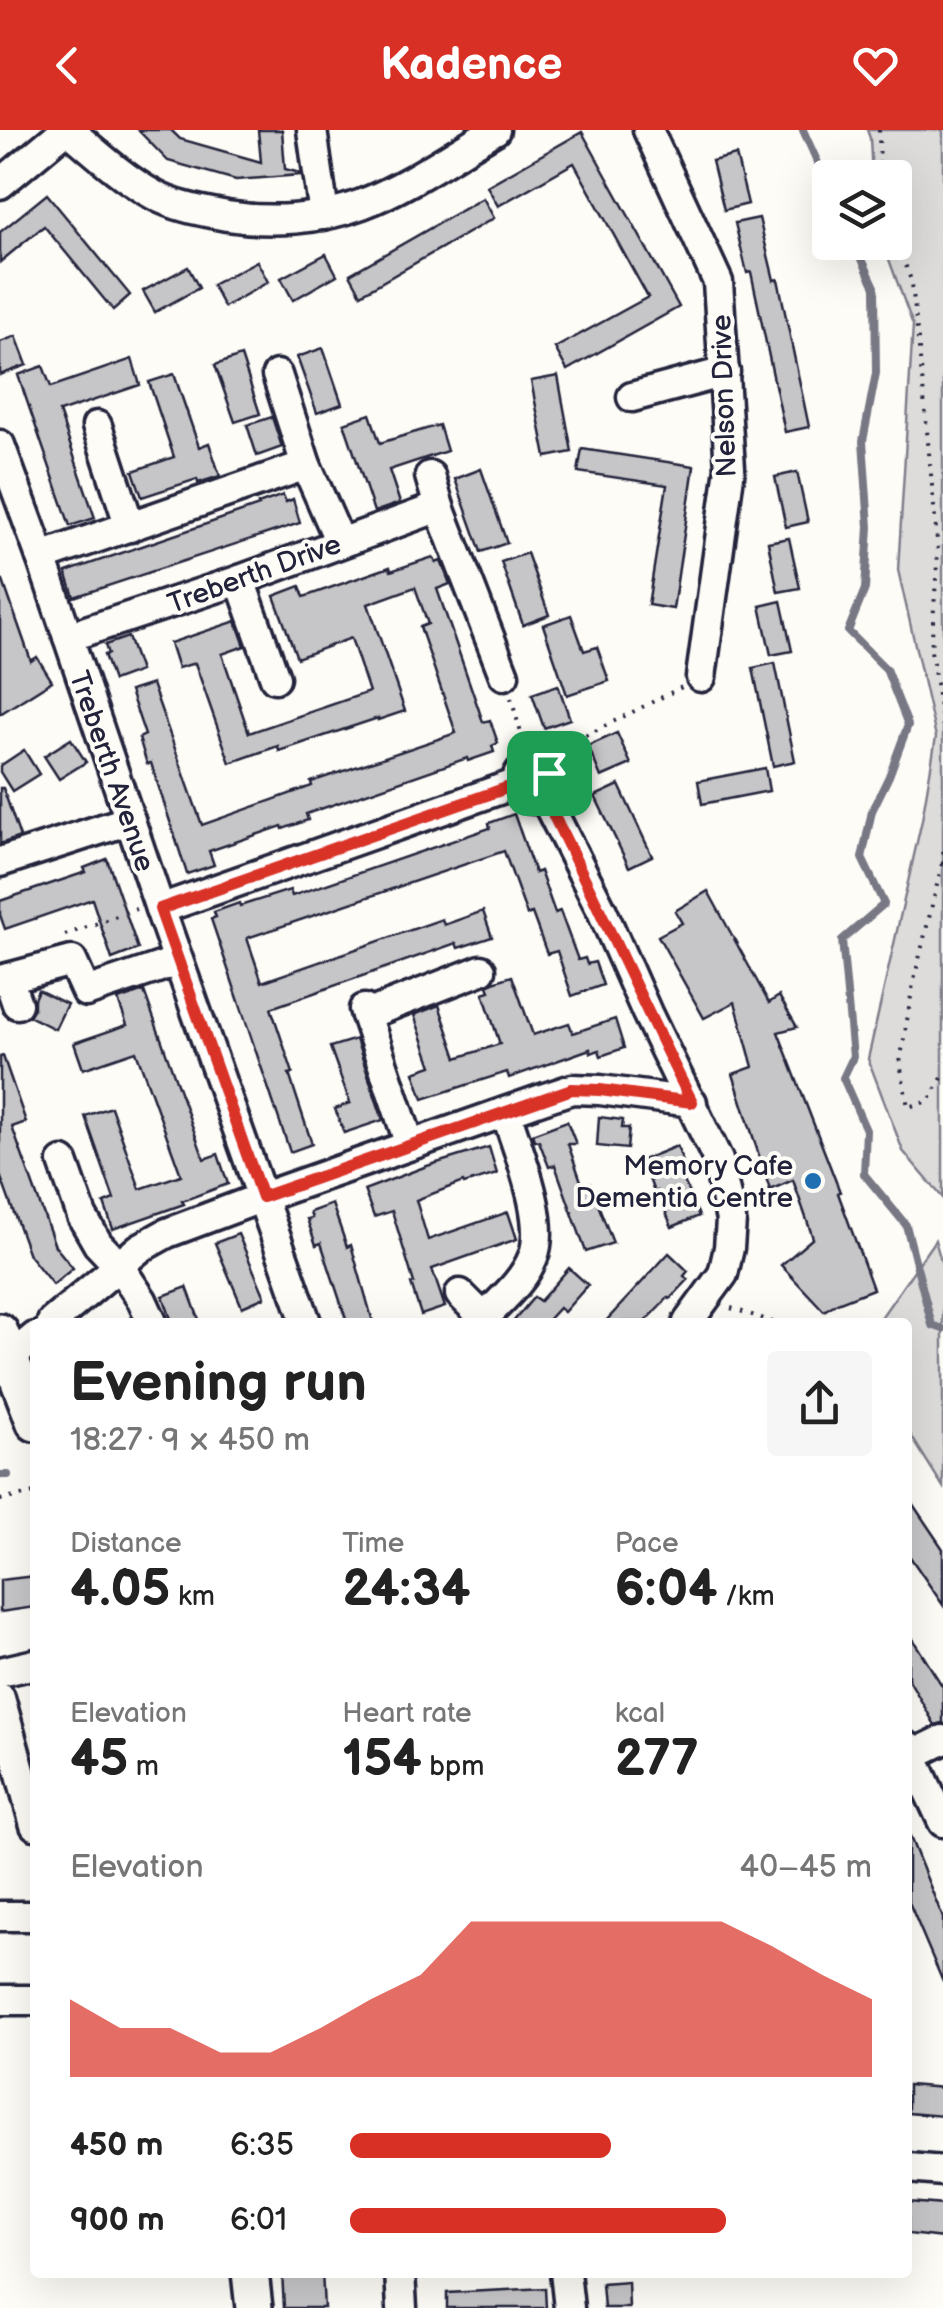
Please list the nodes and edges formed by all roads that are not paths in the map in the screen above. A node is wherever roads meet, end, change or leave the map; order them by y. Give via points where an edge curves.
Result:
1 (67, 130) edge
2 (312, 130) edge
3 (496, 130) edge
4 (648, 130) edge
5 (0, 184) edge
6 (324, 215) junction
7 (725, 372) junction
8 (277, 375) dead end
9 (632, 397) dead end
10 (97, 426) dead end
11 (0, 446) edge
12 (306, 465) junction
13 (430, 476) dead end
14 (439, 507) junction
15 (130, 526) junction
16 (340, 542) junction
17 (41, 557) junction
18 (240, 580) junction
19 (68, 637) junction
20 (504, 676) road end
21 (701, 676) road end
22 (275, 678) dead end
23 (130, 820) junction
24 (0, 862) edge
25 (159, 905) junction
26 (178, 961) junction
27 (480, 970) dead end
28 (8, 987) edge
29 (692, 1102) junction
30 (506, 1112) junction
31 (410, 1145) junction
32 (63, 1162) dead end
33 (262, 1197) junction
34 (118, 1266) junction
35 (460, 1294) dead end
36 (57, 1318) edge
37 (150, 1318) edge
38 (305, 1318) edge
39 (484, 1318) edge
40 (488, 1318) edge
41 (691, 1318) edge
42 (15, 1342) edge
43 (30, 1403) edge
44 (30, 1665) edge
45 (0, 1672) edge
46 (0, 1698) edge
47 (943, 1740) edge
48 (912, 1750) edge
49 (912, 1755) edge
50 (30, 1807) edge
51 (943, 1822) edge
52 (0, 1916) edge
53 (30, 1916) edge
54 (0, 2000) edge
55 (30, 2000) edge
56 (912, 2168) edge
57 (943, 2171) edge
58 (251, 2278) edge
59 (400, 2278) edge
60 (566, 2278) edge
61 (254, 2308) edge
62 (402, 2308) edge
63 (569, 2308) edge

1 - 5 street
1 - 6 street via 156,196 194,210 278,220
2 - 6 street
3 - 6 street via 402,185
4 - 7 street, Nelson Drive via 718,282
7 - 9 street
7 - 21 street, Nelson Drive via 730,468
8 - 12 street
10 - 15 street
11 - 17 street, Treberth Avenue
12 - 15 street
12 - 16 street
13 - 14 street
14 - 16 street, Treberth Drive
14 - 20 street
15 - 17 street
16 - 18 street, Treberth Drive
17 - 19 street, Treberth Avenue
18 - 19 street, Treberth Drive
18 - 22 street
19 - 23 street, Treberth Avenue
23 - 24 street
23 - 25 street, Treberth Avenue
25 - 26 street, Treberth Avenue
25 - 29 street via 535,780
26 - 28 street via 86,992 72,961
26 - 33 street, Treberth Avenue
27 - 31 street via 365,1012
29 - 30 street via 572,1089
29 - 41 street via 718,1160 731,1220 723,1274
30 - 31 street
30 - 40 street via 538,1228 533,1257
31 - 33 street
32 - 34 street via 82,1216
33 - 34 street via 166,1233
33 - 38 street, Treberth Avenue
34 - 36 street
34 - 37 street
35 - 39 street
42 - 43 main road
44 - 45 street
46 - 50 street
47 - 48 street
49 - 51 street
52 - 53 street
54 - 55 street
56 - 57 street
58 - 61 main road
59 - 62 street
60 - 63 street

